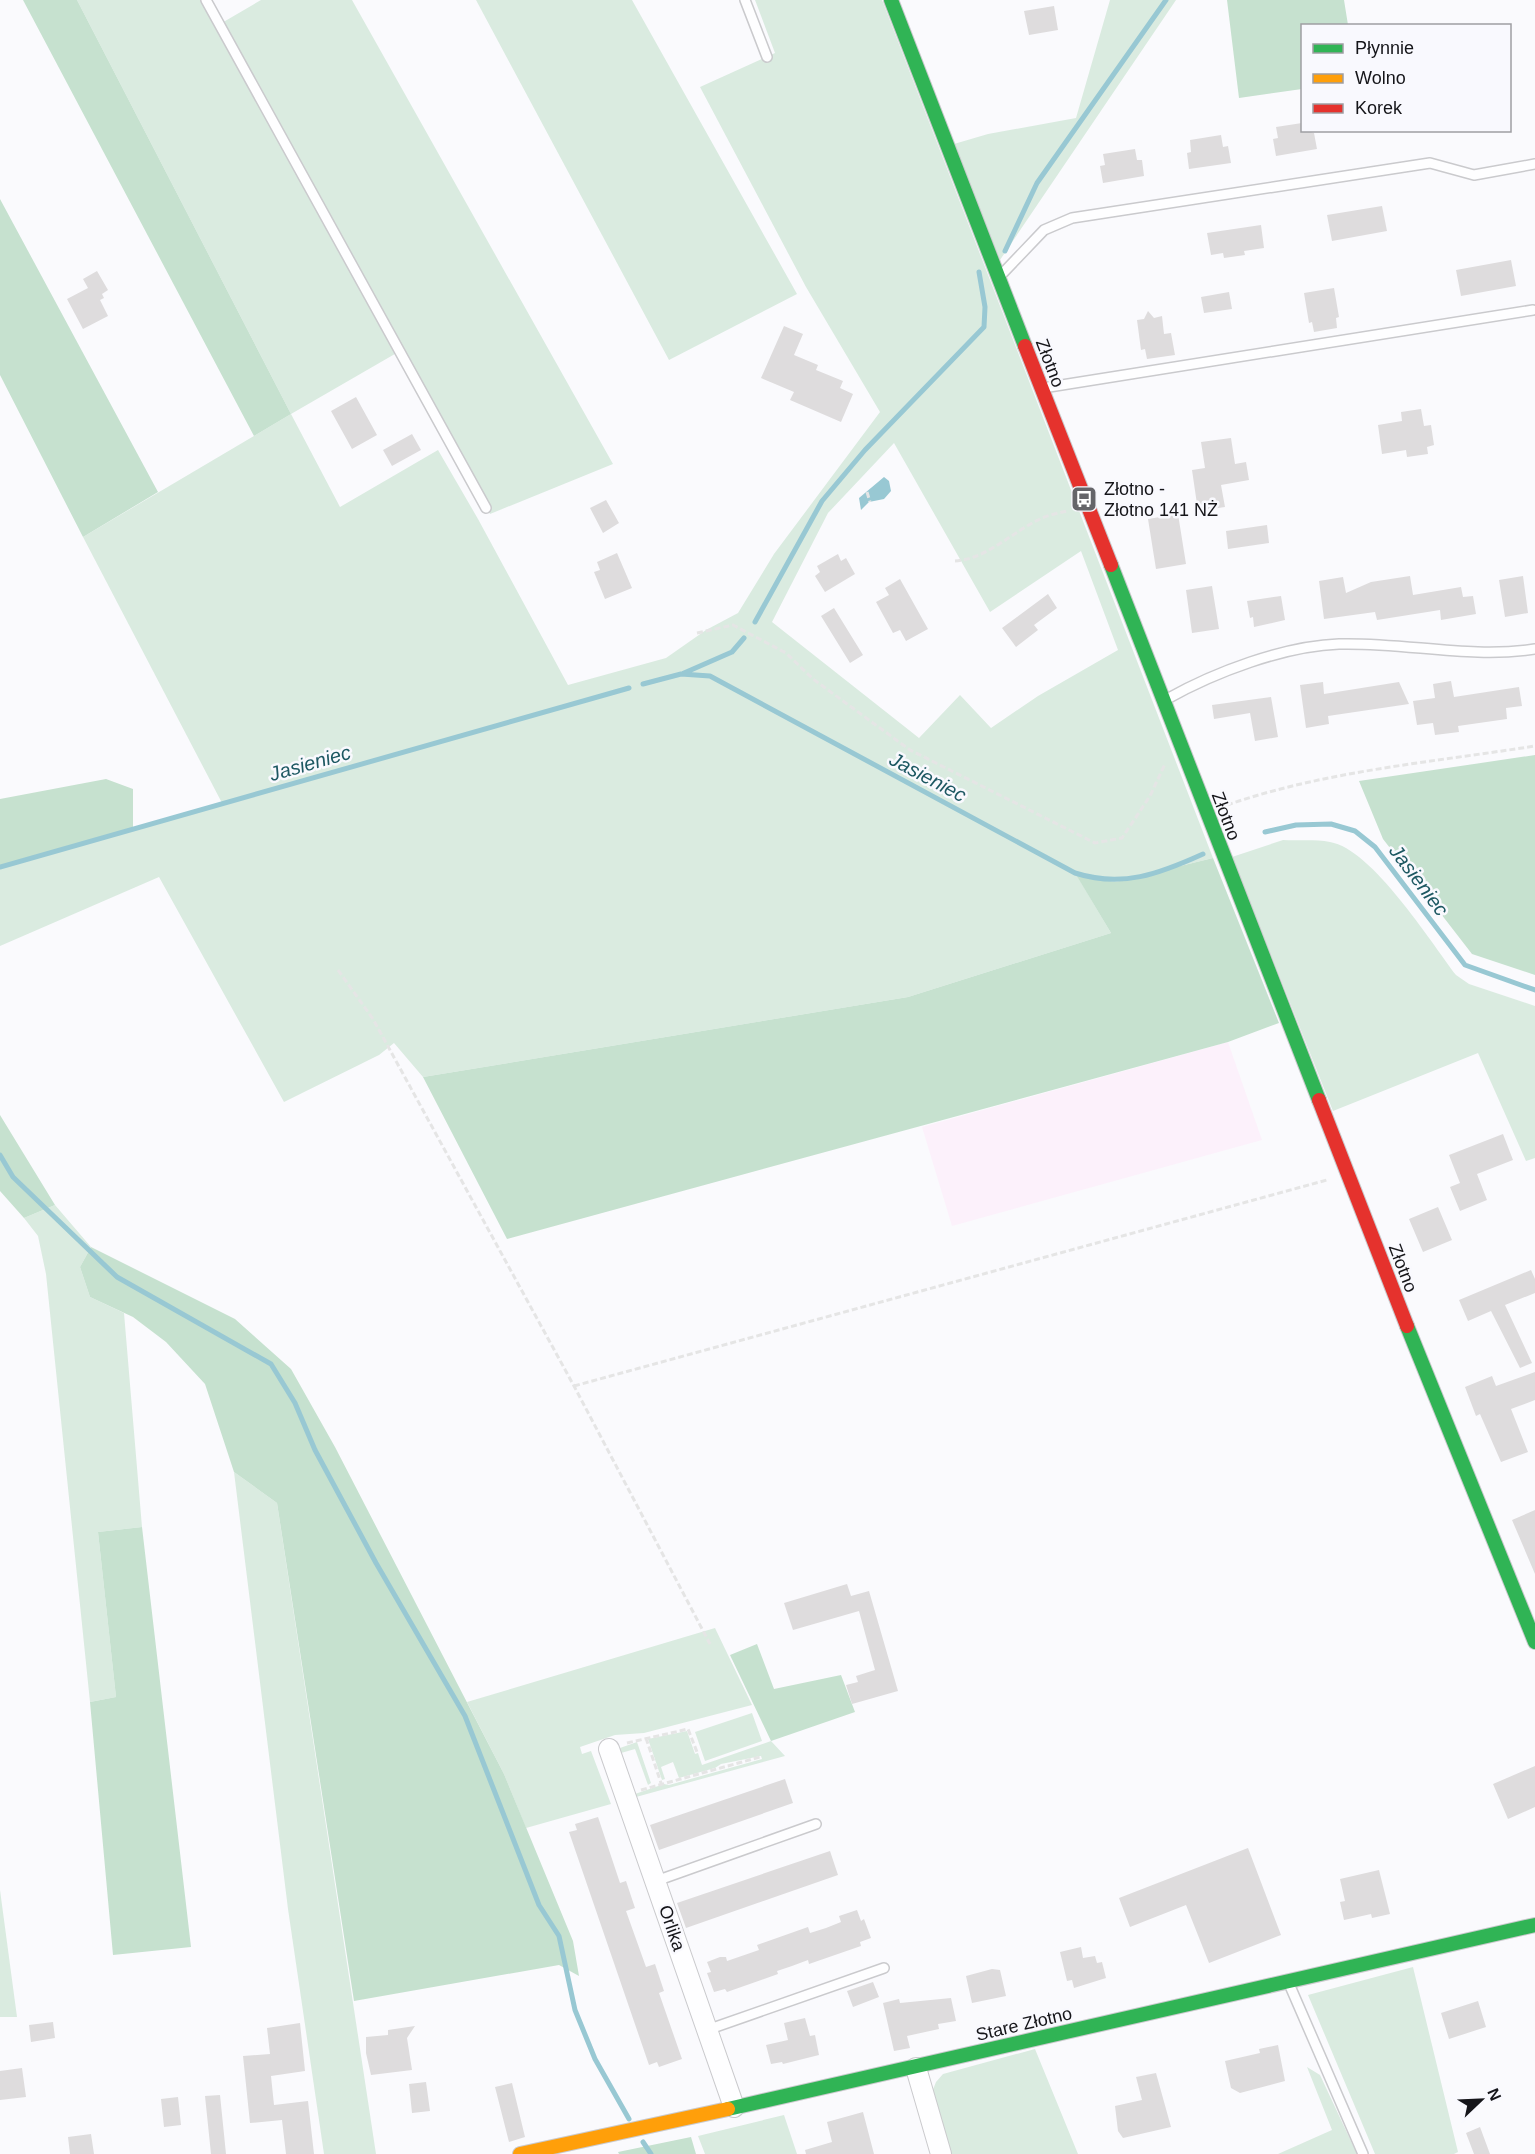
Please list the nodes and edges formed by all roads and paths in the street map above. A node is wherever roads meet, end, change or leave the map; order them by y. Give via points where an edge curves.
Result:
1 (206, 0) edge
2 (745, 0) edge
3 (891, 0) edge
4 (767, 57) dead end
5 (1535, 164) edge
6 (998, 278) junction
7 (1533, 310) dead end
8 (1041, 389) junction
9 (867, 492) dead end
10 (870, 502) dead end
11 (1086, 505) junction
12 (486, 508) dead end
13 (955, 561) dead end
14 (697, 633) dead end
15 (1535, 649) edge
16 (1162, 701) junction
17 (1179, 742) junction
18 (1535, 746) edge
19 (1205, 812) junction
20 (338, 970) dead end
21 (1347, 1174) junction
22 (574, 1386) junction
23 (1535, 1642) edge
24 (710, 1644) dead end
25 (646, 1738) junction
26 (609, 1749) joint
27 (697, 1752) dead end
28 (760, 1757) dead end
29 (662, 1783) junction
30 (626, 1795) junction
31 (816, 1824) dead end
32 (656, 1881) junction
33 (1535, 1925) edge
34 (884, 1968) dead end
35 (1288, 1982) junction
36 (707, 2030) junction
37 (916, 2068) junction
38 (734, 2107) junction
39 (524, 2154) edge
40 (941, 2154) edge
41 (1363, 2154) edge

1 - 12 lane
2 - 4 lane
3 - 6 street, Złotno
5 - 6 lane via 1474,175 1430,163 1072,218 1044,230
6 - 8 street, Złotno
7 - 8 lane
8 - 11 street, Złotno
9 - 10 path
11 - 13 path via 1041,518 989,549
11 - 16 street, Złotno
14 - 17 path via 733,625 786,652 813,679 910,750 1095,843 1122,838
15 - 16 lane via 1437,651 1337,644 1305,648 1267,657
16 - 17 street, Złotno
17 - 19 street, Złotno
18 - 19 path via 1343,776 1253,796
19 - 21 street, Złotno
20 - 22 path via 373,1019
21 - 22 path
21 - 23 street, Złotno
22 - 24 path
25 - 26 path
25 - 27 path via 688,1729
25 - 29 path
26 - 30 street, Orlika
28 - 29 path
29 - 30 path
30 - 32 street, Orlika
31 - 32 lane
32 - 36 street, Orlika
33 - 35 street, Stare Złotno
34 - 36 lane
35 - 37 street, Stare Złotno
35 - 41 lane
36 - 38 street, Orlika
37 - 38 street, Stare Złotno
37 - 40 street
38 - 39 street, Stare Złotno

